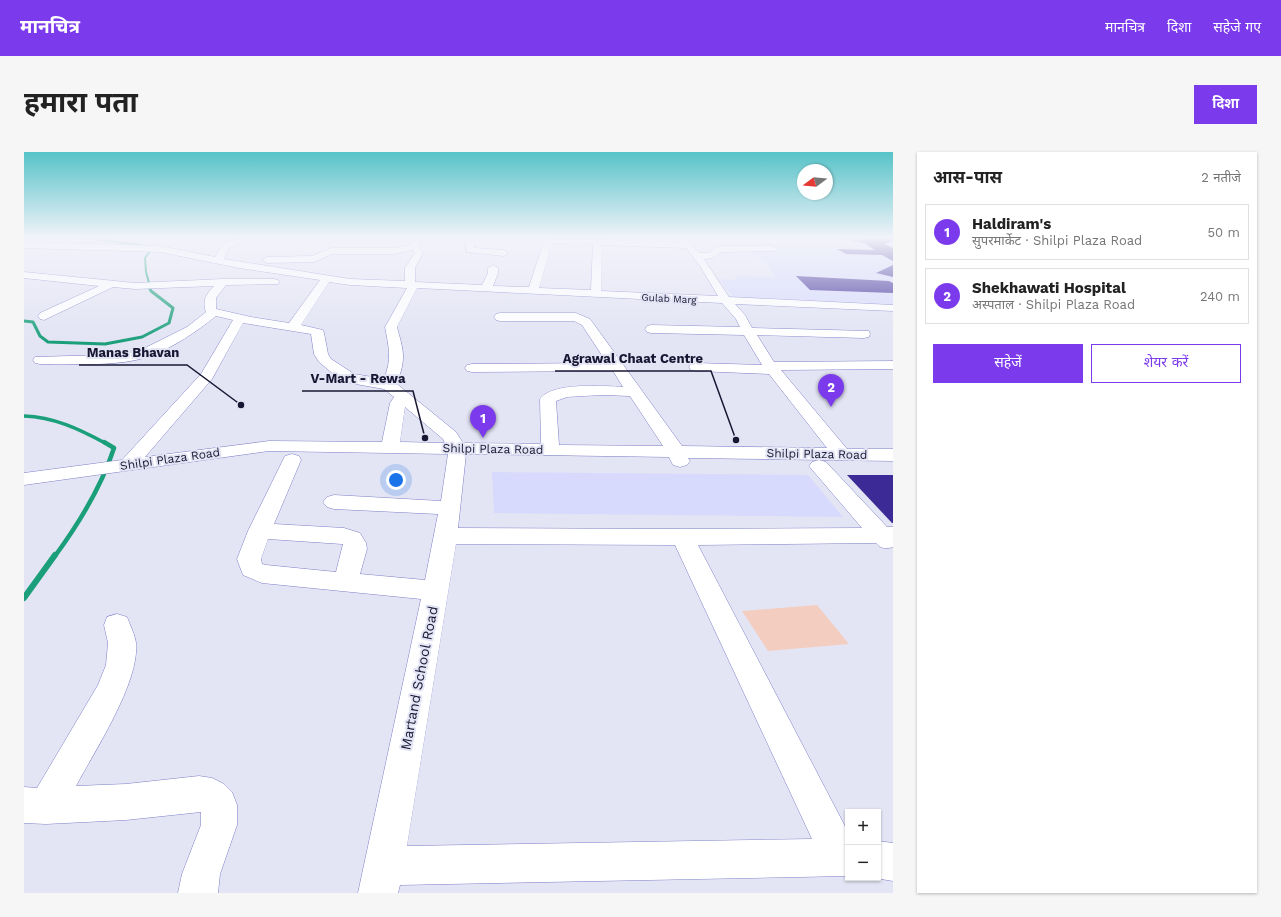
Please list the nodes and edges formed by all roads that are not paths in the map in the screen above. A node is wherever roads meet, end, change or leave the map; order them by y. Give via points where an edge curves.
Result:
1 (210, 273) edge
2 (291, 273) edge
3 (411, 273) edge
4 (493, 273) edge
5 (539, 273) edge
6 (596, 273) edge
7 (708, 273) edge
8 (24, 275) edge
9 (223, 282) junction
10 (324, 282) junction
11 (350, 282) junction
12 (209, 283) junction
13 (112, 284) junction
14 (412, 285) junction
15 (486, 289) junction
16 (533, 291) junction
17 (596, 294) junction
18 (653, 297) junction
19 (726, 301) junction
20 (893, 308) edge
21 (657, 309) dead end
22 (213, 312) junction
23 (44, 316) dead end
24 (500, 317) dead end
25 (240, 318) junction
26 (293, 327) junction
27 (651, 329) dead end
28 (748, 331) junction
29 (864, 334) dead end
30 (40, 360) dead end
31 (892, 366) edge
32 (618, 367) junction
33 (696, 367) dead end
34 (472, 368) dead end
35 (772, 368) junction
36 (388, 385) junction
37 (635, 392) junction
38 (403, 397) junction
39 (390, 448) junction
40 (550, 450) junction
41 (842, 455) junction
42 (457, 456) junction
43 (893, 456) edge
44 (679, 458) junction
45 (292, 460) junction
46 (893, 465) edge
47 (819, 466) junction
48 (126, 472) junction
49 (24, 479) edge
50 (24, 491) edge
51 (334, 502) dead end
52 (448, 522) junction
53 (259, 531) junction
54 (683, 537) junction
55 (889, 539) edge
56 (346, 582) junction
57 (436, 591) junction
58 (117, 625) dead end
59 (35, 805) edge
60 (844, 857) edge
61 (881, 860) edge
62 (893, 862) edge
63 (381, 879) edge
64 (198, 893) edge

1 - 12 street
2 - 11 street, Gulab Marg
3 - 14 street
4 - 15 street
5 - 16 street
6 - 17 street
7 - 19 street
8 - 13 street
9 - 10 street
9 - 12 street
9 - 22 street via 210,298 210,309
10 - 11 street
10 - 26 street
11 - 14 street, Gulab Marg
12 - 13 street via 135,286
13 - 23 street
14 - 15 street, Gulab Marg
14 - 36 street via 391,327 396,366
15 - 16 street, Gulab Marg
16 - 17 street, Gulab Marg
17 - 18 street, Gulab Marg
18 - 19 street, Gulab Marg
18 - 21 street
19 - 20 street, Gulab Marg
19 - 28 street via 741,318
22 - 25 street
22 - 30 street via 191,330 146,353 104,359
24 - 32 street via 580,318 586,322
25 - 26 street
25 - 48 street via 207,376
26 - 36 street via 318,333 321,354 326,362 342,374 350,378
27 - 28 street
28 - 29 street
28 - 35 street
31 - 35 street
32 - 34 street
32 - 37 street
33 - 35 street
35 - 41 street
36 - 38 street
37 - 40 street via 576,391 554,394 548,399
37 - 44 street
38 - 39 street via 398,403
38 - 42 street via 450,436
39 - 42 street, Shilpi Plaza Road
39 - 48 street, Shilpi Plaza Road via 269,446
40 - 42 street, Shilpi Plaza Road
40 - 44 street, Shilpi Plaza Road
41 - 43 street, Shilpi Plaza Road
41 - 44 street, Shilpi Plaza Road
42 - 44 street, Shilpi Plaza Road
42 - 45 street, Shilpi Plaza Road
42 - 52 street, Martand School Road
44 - 47 street, Shilpi Plaza Road
45 - 48 street, Shilpi Plaza Road
45 - 53 street
46 - 47 street, Shilpi Plaza Road
47 - 55 street
48 - 49 street, Shilpi Plaza Road
48 - 50 street via 85,483
51 - 52 street
52 - 54 street
52 - 57 street, Martand School Road
53 - 56 street via 249,559 252,569 262,574
53 - 56 street via 344,536 352,539 355,548
54 - 55 street
54 - 60 street
56 - 57 street
57 - 63 street, Martand School Road
58 - 59 street via 122,644 120,665 111,691
59 - 64 street via 126,802 199,794 212,796 219,805 218,825 200,874
60 - 63 street
61 - 62 street

